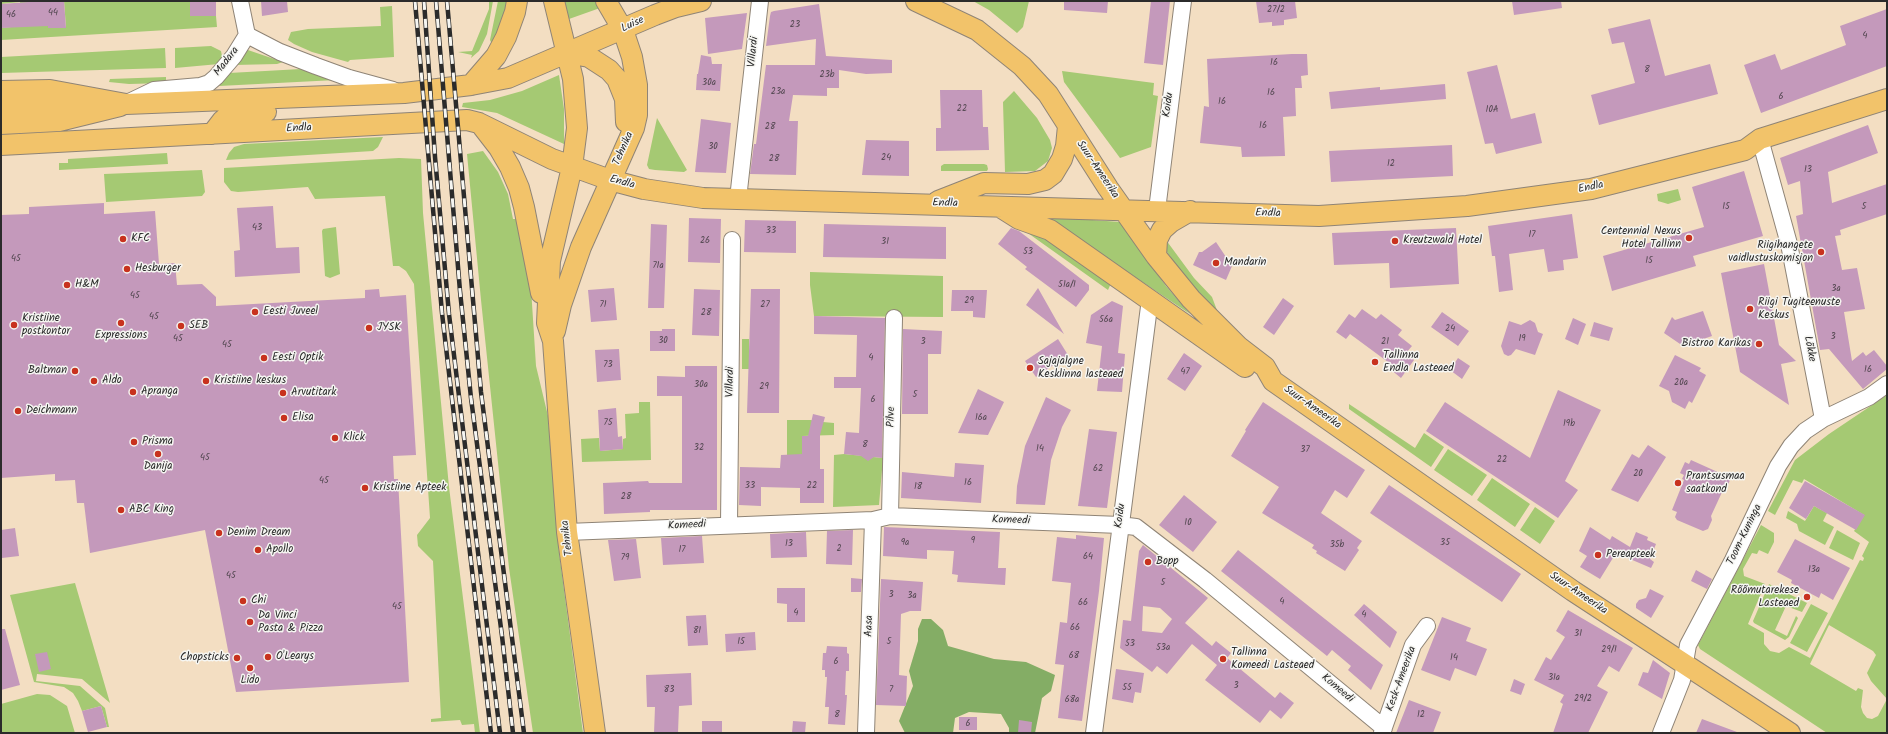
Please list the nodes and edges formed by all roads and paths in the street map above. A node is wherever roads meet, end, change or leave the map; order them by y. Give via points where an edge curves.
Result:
1 (240, 1) edge
2 (517, 1) edge
3 (554, 1) edge
4 (606, 1) edge
5 (701, 1) edge
6 (760, 1) edge
7 (916, 1) edge
8 (1183, 1) edge
9 (623, 30) junction
10 (247, 35) junction
11 (567, 53) junction
12 (471, 86) junction
13 (1, 91) edge
14 (404, 93) junction
15 (1887, 99) edge
16 (126, 104) junction
17 (1, 108) edge
18 (479, 123) junction
19 (1, 124) edge
20 (1068, 126) junction
21 (212, 134) junction
22 (1760, 139) junction
23 (1, 145) edge
24 (622, 154) junction
25 (572, 167) junction
26 (610, 180) junction
27 (738, 199) junction
28 (929, 204) junction
29 (998, 206) junction
30 (1124, 209) junction
31 (1157, 210) junction
32 (1190, 211) junction
33 (732, 240) dead end
34 (1156, 256) junction
35 (1150, 299) junction
36 (894, 318) dead end
37 (550, 332) junction
38 (1273, 381) junction
39 (1887, 384) edge
40 (1823, 419) junction
41 (890, 516) junction
42 (873, 520) junction
43 (729, 524) junction
44 (1120, 525) junction
45 (567, 532) junction
46 (1427, 626) dead end
47 (1685, 665) junction
48 (1383, 731) edge
49 (595, 733) edge
50 (866, 733) edge
51 (1094, 733) edge
52 (1661, 733) edge
53 (1790, 733) edge

1 - 10 street
2 - 12 main road via 506,38 496,56
3 - 11 main road, Tehnika
4 - 9 main road, Tehnika
5 - 9 main road, Luise via 676,6
6 - 27 street, Villardi
7 - 20 main road, Suur-Ameerika via 977,30 1022,66 1048,94
8 - 31 street, Koidu
9 - 11 main road, Luise
9 - 24 main road, Tehnika via 635,67 638,99 634,128
10 - 14 street via 316,66
10 - 16 street, Madara via 234,56 209,83 154,90
11 - 12 main road via 508,78
11 - 24 main road via 589,57 609,70 617,79 625,99 626,120
11 - 25 main road, Tehnika via 573,80 577,128
12 - 14 main road
13 - 16 main road via 50,90
14 - 16 main road
14 - 21 main road via 360,106 232,115 222,121
15 - 22 main road, Endla
16 - 17 main road
16 - 19 main road via 59,121
18 - 21 main road, Endla via 467,120
18 - 25 main road, Endla
18 - 37 main road via 499,148 518,188 526,213
20 - 28 main road via 1062,159 1053,174 1045,180 1028,184 984,183
20 - 30 main road, Suur-Ameerika
21 - 23 main road, Endla
22 - 32 main road, Endla via 1745,150 1591,189 1467,206 1319,216
22 - 40 street, Lõkke via 1789,244
24 - 26 main road, Tehnika
25 - 26 main road, Endla
25 - 37 main road, Tehnika via 550,261
26 - 27 main road, Endla via 644,189 703,198
26 - 37 main road, Tehnika via 581,247
27 - 28 main road, Endla
28 - 29 main road, Endla
29 - 30 main road, Endla
29 - 35 main road via 1019,219 1050,230
30 - 31 main road, Endla
30 - 34 main road, Suur-Ameerika
31 - 32 main road, Endla
32 - 34 main road via 1162,230 1157,240
33 - 43 street, Villardi
34 - 38 main road, Suur-Ameerika via 1191,299 1239,347 1265,368
35 - 38 main road via 1258,376
35 - 44 street, Koidu
36 - 41 street, Pilve
37 - 45 main road, Tehnika
38 - 47 main road, Suur-Ameerika via 1568,588
39 - 40 street, Toom-Kuninga via 1869,397
40 - 47 street, Toom-Kuninga via 1790,446 1778,466 1733,560 1688,645
41 - 42 street, Komeedi
41 - 44 street, Komeedi
42 - 43 street, Komeedi
42 - 50 street, Aasa
43 - 45 street, Komeedi
44 - 48 street, Komeedi via 1136,527 1206,580
44 - 51 street, Koidu
45 - 49 main road, Tehnika
46 - 48 street, Kesk-Ameerika via 1413,645
47 - 52 street, Toom-Kuninga via 1682,680
47 - 53 main road, Suur-Ameerika

